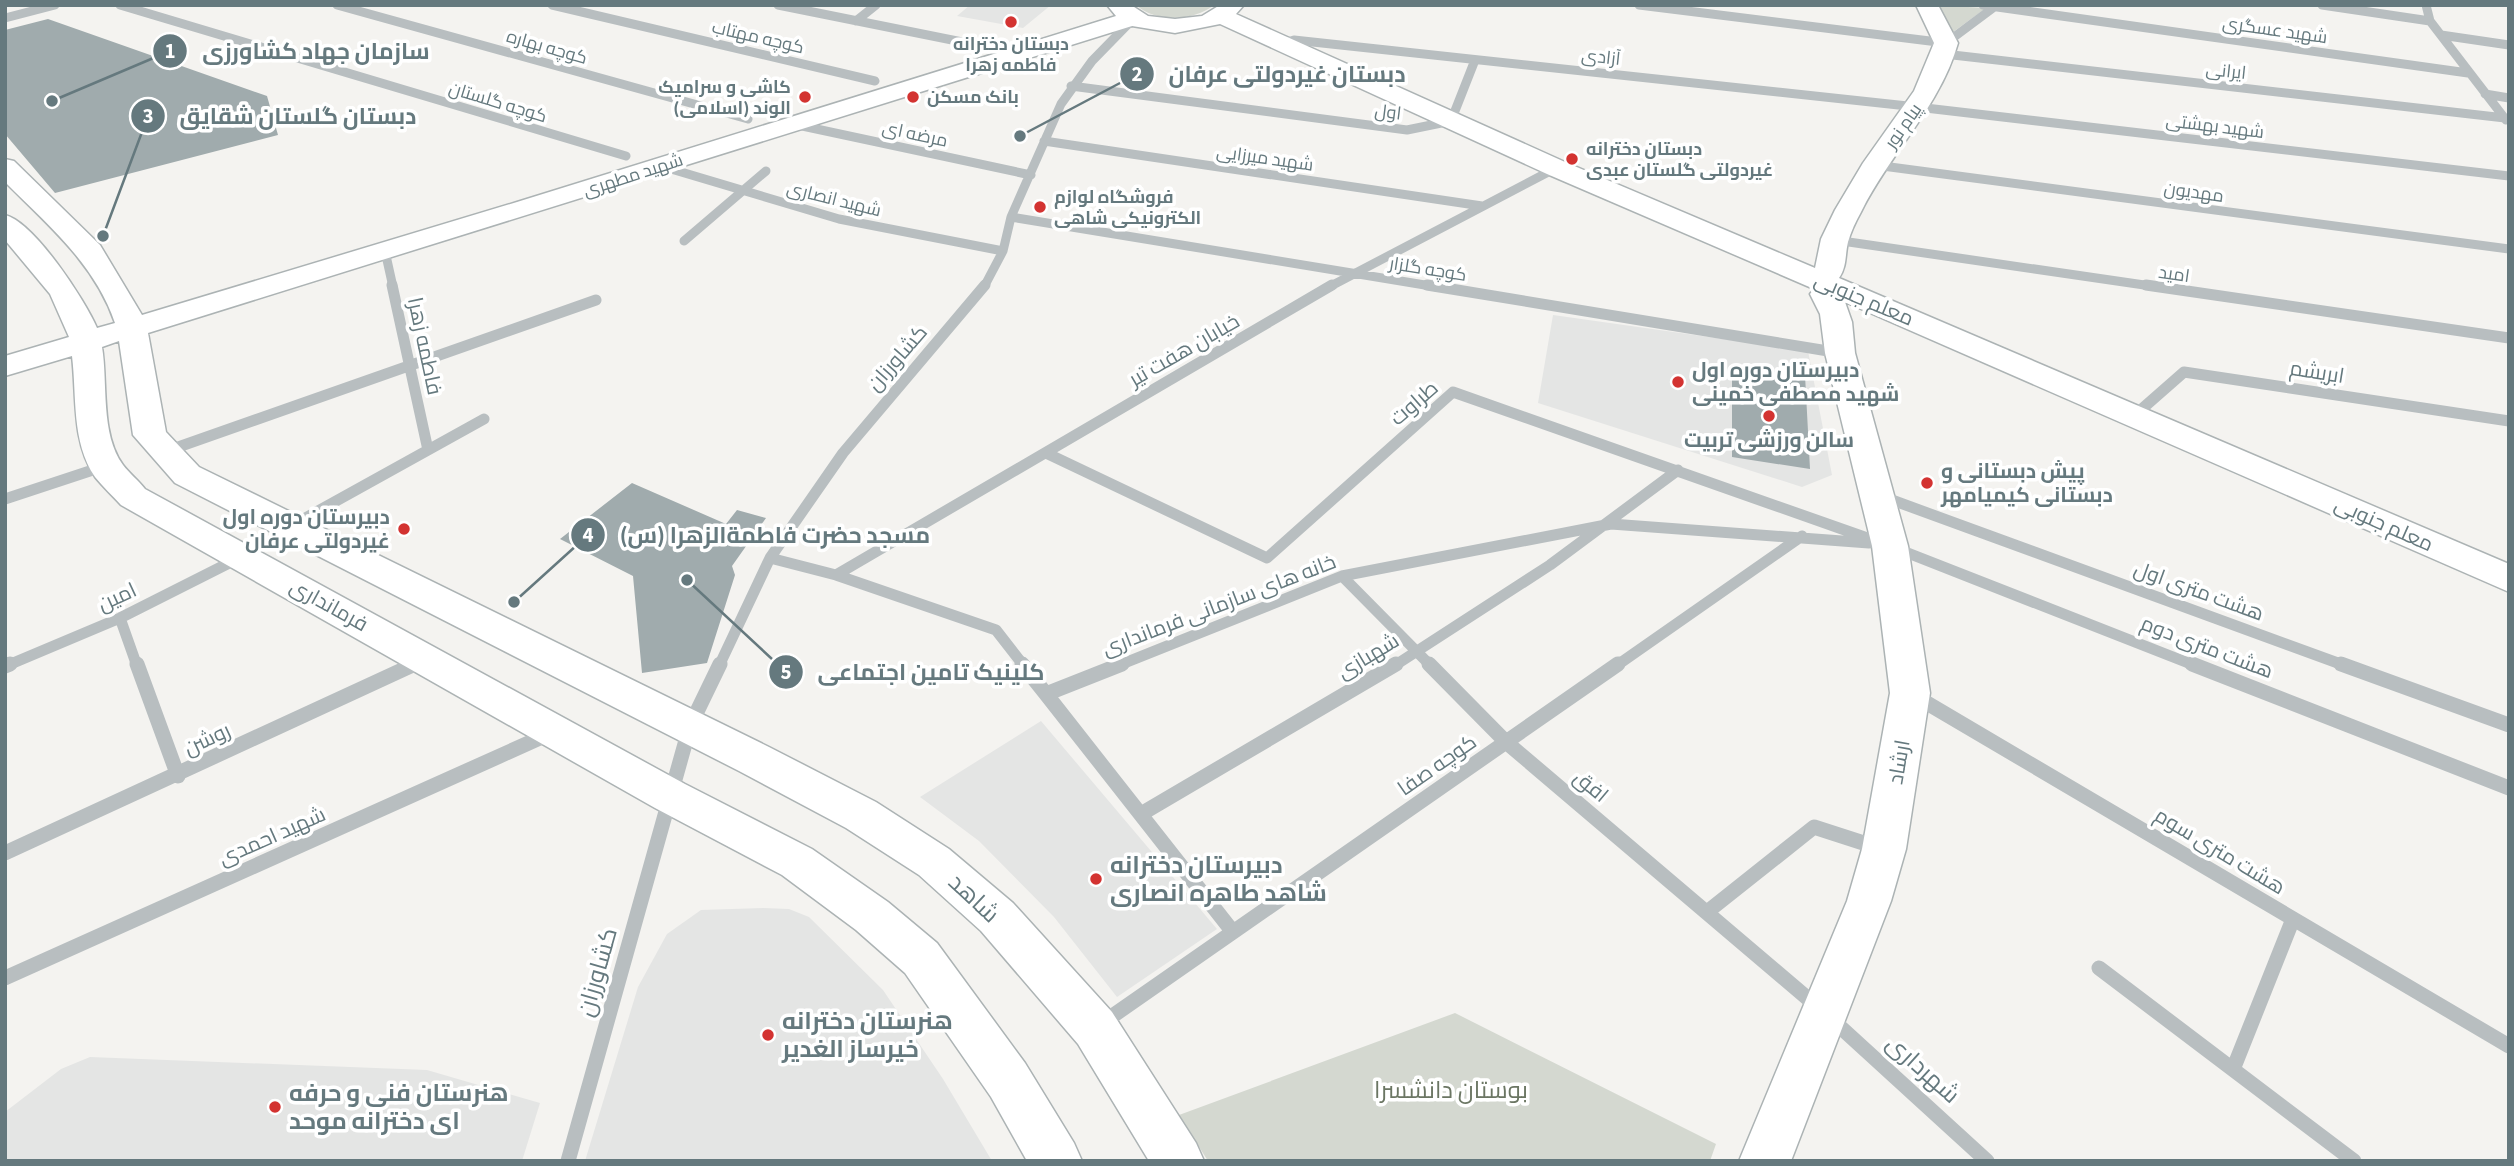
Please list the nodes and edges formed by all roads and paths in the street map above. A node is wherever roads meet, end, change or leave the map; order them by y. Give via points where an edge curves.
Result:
1 (55, 5) edge
2 (120, 5) edge
3 (337, 5) edge
4 (552, 5) edge
5 (778, 5) edge
6 (876, 5) edge
7 (1108, 5) edge
8 (1639, 5) edge
9 (1927, 5) edge
10 (1983, 5) edge
11 (2322, 5) edge
12 (2426, 5) edge
13 (1996, 6) edge
14 (30, 8) edge
15 (1227, 11) edge
16 (1126, 12) edge
17 (5, 18) edge
18 (856, 21) junction
19 (2430, 21) junction
20 (2441, 35) junction
21 (1282, 44) junction
22 (2509, 45) edge
23 (987, 47) junction
24 (1945, 48) junction
25 (1475, 60) junction
26 (2468, 73) junction
27 (876, 81) junction
28 (1071, 86) junction
29 (2485, 94) junction
30 (2509, 98) edge
31 (1917, 107) junction
32 (748, 119) junction
33 (1451, 121) junction
34 (2507, 121) edge
35 (793, 124) junction
36 (1044, 141) junction
37 (626, 156) junction
38 (1875, 165) junction
39 (661, 166) junction
40 (1556, 169) junction
41 (766, 171) dead end
42 (8, 173) edge
43 (1031, 175) junction
44 (2509, 176) edge
45 (743, 190) junction
46 (1482, 206) junction
47 (1011, 217) junction
48 (5, 223) edge
49 (684, 241) dead end
50 (1834, 242) junction
51 (2509, 249) edge
52 (385, 251) junction
53 (1003, 251) junction
54 (1353, 273) junction
55 (1824, 284) junction
56 (596, 300) dead end
57 (128, 316) junction
58 (82, 330) junction
59 (2509, 338) edge
60 (5, 341) edge
61 (1839, 351) junction
62 (5, 366) edge
63 (410, 366) junction
64 (2135, 415) junction
65 (484, 419) dead end
66 (2509, 421) edge
67 (428, 450) junction
68 (164, 452) junction
69 (1046, 453) junction
70 (106, 466) junction
71 (1678, 470) junction
72 (1876, 494) junction
73 (5, 499) edge
74 (1611, 524) junction
75 (288, 528) junction
76 (1802, 536) junction
77 (1890, 546) junction
78 (242, 557) junction
79 (770, 558) junction
80 (836, 575) junction
81 (1342, 576) junction
82 (2509, 579) edge
83 (120, 618) junction
84 (1415, 653) junction
85 (426, 659) junction
86 (5, 666) edge
87 (1910, 693) junction
88 (1046, 694) junction
89 (2509, 725) edge
90 (690, 726) junction
91 (555, 732) junction
92 (1506, 742) junction
93 (178, 776) junction
94 (2509, 788) edge
95 (670, 796) junction
96 (1141, 814) junction
97 (1884, 849) junction
98 (5, 853) edge
99 (1707, 912) junction
100 (2293, 919) junction
101 (1233, 932) junction
102 (2099, 968) dead end
103 (5, 978) edge
104 (1826, 1014) junction
105 (1095, 1028) junction
106 (2509, 1046) edge
107 (2234, 1067) junction
108 (568, 1161) edge
109 (1056, 1161) edge
110 (1178, 1161) edge
111 (1765, 1161) edge
112 (1987, 1161) edge
113 (2354, 1161) edge

1 - 14 street
2 - 37 street, کوچه گلستان
3 - 32 street, کوچه بهاره
4 - 27 street, کوچه مهتاب
5 - 18 street
6 - 18 street
7 - 23 main road, شهید مطهری
8 - 24 street, ایرانی
9 - 24 main road
10 - 13 street, شهید عسگری
11 - 19 street
12 - 19 street
13 - 24 street
13 - 26 street, شهید عسگری
14 - 17 street
15 - 16 main road via 1206,22 1177,26 1149,23
15 - 21 main road, معلم جنوبی
16 - 28 street, کشاورزان
16 - 35 main road, شهید مطهری
18 - 23 street
19 - 20 street
20 - 22 street
20 - 26 street
21 - 25 street, آزادی via 1294,40
21 - 33 main road, معلم جنوبی
23 - 27 main road, شهید مطهری
24 - 31 main road, پیام نور via 1935,78
24 - 34 street, ایرانی
25 - 31 street, آزادی
25 - 33 street
26 - 29 street
27 - 32 main road, شهید مطهری
28 - 33 street, اول via 1407,130
28 - 36 street, کشاورزان
29 - 30 street
29 - 34 street
31 - 38 main road, پیام نور
31 - 44 street, شهید بهشتی
32 - 37 main road, شهید مطهری
33 - 40 main road, معلم جنوبی
35 - 39 main road, شهید مطهری
35 - 43 street, مرضه ای
36 - 43 street, کشاورزان
36 - 46 street, شهید میرزایی
37 - 57 main road, شهید مطهری
38 - 50 main road, پیام نور
38 - 51 street, مهدیون
39 - 45 street, شهید انصاری
39 - 52 main road, شهید مطهری
40 - 46 street, خیابان هفت تیر
40 - 55 main road, معلم جنوبی
41 - 45 street
42 - 57 main road via 90,251
43 - 47 street, کشاورزان
45 - 49 street
45 - 53 street, شهید انصاری via 839,219
46 - 54 street, خیابان هفت تیر
47 - 53 street, کشاورزان
47 - 54 street, کوچه گلزار
48 - 58 main road, فرمانداری via 39,258
50 - 55 main road, پیام نور
50 - 59 street, امید
52 - 57 main road, شهید مطهری
52 - 63 street, فاطمه زهرا
53 - 79 street, کشاورزان via 983,289 843,453
54 - 61 street, کوچه گلزار
54 - 69 street, خیابان هفت تیر
55 - 61 main road, ارشاد via 1832,340
55 - 64 main road, معلم جنوبی
56 - 63 street
57 - 58 main road
57 - 68 main road via 150,435
58 - 60 main road
58 - 62 main road
58 - 70 main road, فرمانداری via 95,436
61 - 72 main road, ارشاد
63 - 67 street, فاطمه زهرا
63 - 68 street
64 - 66 street, ابریشم via 2184,372
64 - 82 main road, معلم جنوبی
65 - 67 street
67 - 75 street
68 - 75 main road via 187,475
69 - 71 street, طراوت via 1267,558 1453,392
69 - 80 street, خیابان هفت تیر
70 - 73 street
70 - 78 main road, فرمانداری via 133,497
71 - 74 street, شهبازی
71 - 77 street, طراوت
72 - 77 main road, ارشاد
72 - 89 street, هشت متری اول
74 - 76 street, خانه های سازمانی فرمانداری
74 - 81 street, خانه های سازمانی فرمانداری
74 - 84 street, شهبازی
75 - 78 main road
75 - 90 main road
76 - 77 street, خانه های سازمانی فرمانداری
76 - 92 street, کوچه صفا
77 - 87 main road, ارشاد
77 - 94 street, هشت متری دوم
78 - 83 street, امین
78 - 85 main road, فرمانداری
79 - 80 street
79 - 90 street, کشاورزان
80 - 88 street via 996,630
81 - 84 street, افق
81 - 88 street, خانه های سازمانی فرمانداری
83 - 86 street, امین
83 - 93 street
84 - 92 street, افق
84 - 96 street, شهبازی
85 - 91 main road, فرمانداری
85 - 93 street, روشن
87 - 97 main road, ارشاد
87 - 100 street, هشت متری سوم
88 - 96 street
90 - 95 street, کشاورزان
90 - 105 main road, شاهد via 861,815 934,862 997,917
91 - 95 main road, فرمانداری
91 - 103 street, شهید احمدی
92 - 99 street, افق
92 - 101 street, کوچه صفا
93 - 98 street, روشن
95 - 108 street, کشاورزان
95 - 109 main road via 797,862 873,916 921,958 1008,1080
96 - 101 street
97 - 99 street via 1814,827
97 - 104 main road, ارشاد
99 - 104 street, افق
100 - 106 street, هشت متری سوم
100 - 107 street
101 - 105 street, کوچه صفا
102 - 107 street
104 - 111 main road, ارشاد
104 - 112 street, شهرداری
105 - 110 main road, شاهد
107 - 113 street

